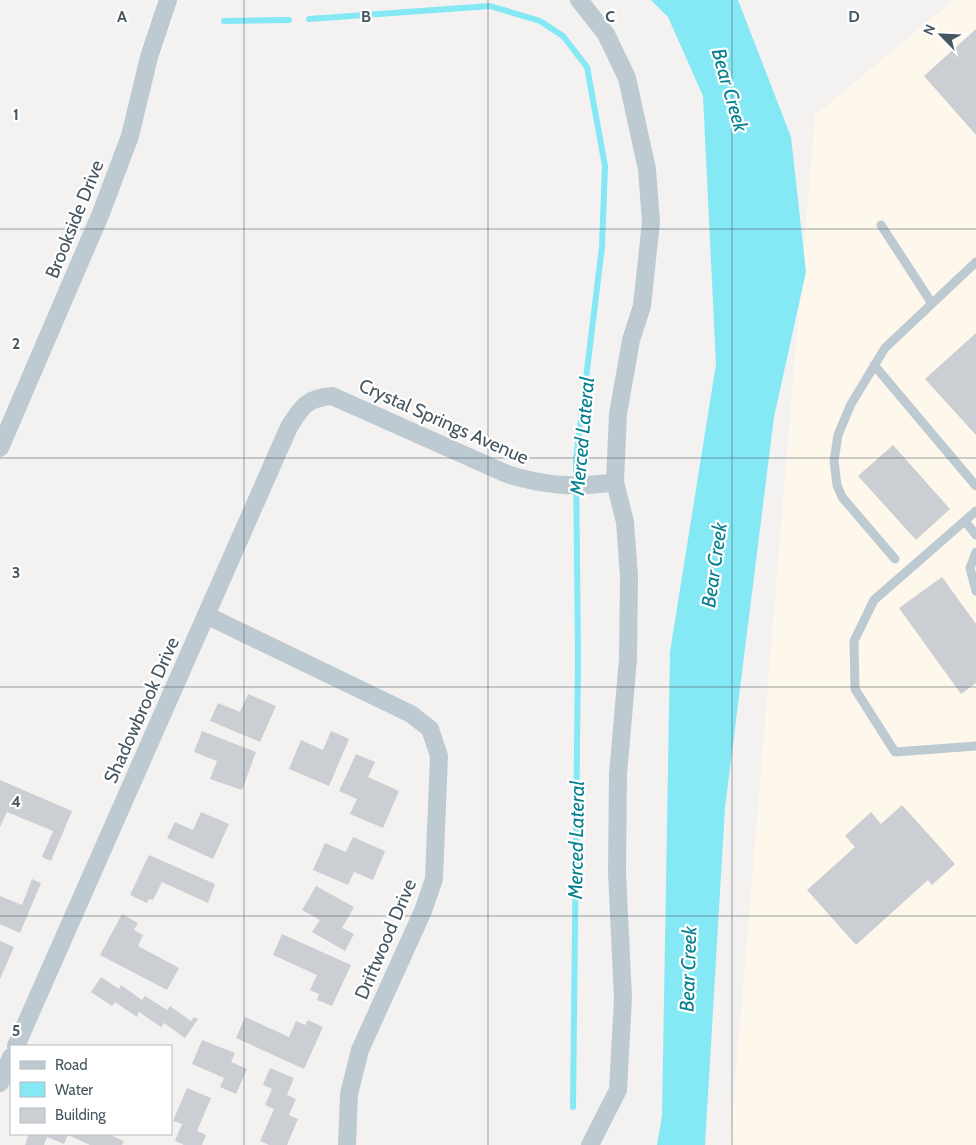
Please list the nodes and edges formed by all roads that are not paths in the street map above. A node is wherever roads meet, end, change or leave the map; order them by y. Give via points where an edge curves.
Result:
1 (168, 0) edge
2 (579, 0) edge
3 (881, 225) dead end
4 (976, 262) edge
5 (931, 302) junction
6 (874, 365) junction
7 (315, 398) joint
8 (0, 448) edge
9 (615, 482) junction
10 (976, 486) edge
11 (976, 511) edge
12 (965, 521) junction
13 (976, 535) edge
14 (976, 552) edge
15 (895, 559) dead end
16 (976, 591) edge
17 (206, 614) junction
18 (976, 746) edge
19 (16, 1045) edge
20 (10, 1059) edge
21 (0, 1083) edge
22 (347, 1145) edge
23 (590, 1145) edge

1 - 8 street, Brookside Drive via 149,57 130,136 101,213
2 - 9 street via 606,34 627,78 647,169 651,222 642,306 631,340 618,414
3 - 5 lane
4 - 5 lane
5 - 6 lane via 884,348
6 - 10 lane
6 - 15 lane via 851,404 838,435 834,461 842,497
7 - 9 street, Crystal Springs Avenue via 332,396 350,402 507,474 557,486
7 - 17 street, Shadowbrook Drive via 299,411 289,427
9 - 23 street via 625,522 629,576 628,659 618,774 617,873 623,998 618,1090
11 - 12 lane
12 - 13 lane
12 - 18 lane via 874,600 854,641 855,689 895,752
14 - 16 lane via 970,568
17 - 19 street, Shadowbrook Drive
17 - 22 street, Driftwood Drive via 411,714 430,729 439,756 434,879 424,911 360,1050 349,1094
20 - 21 street

